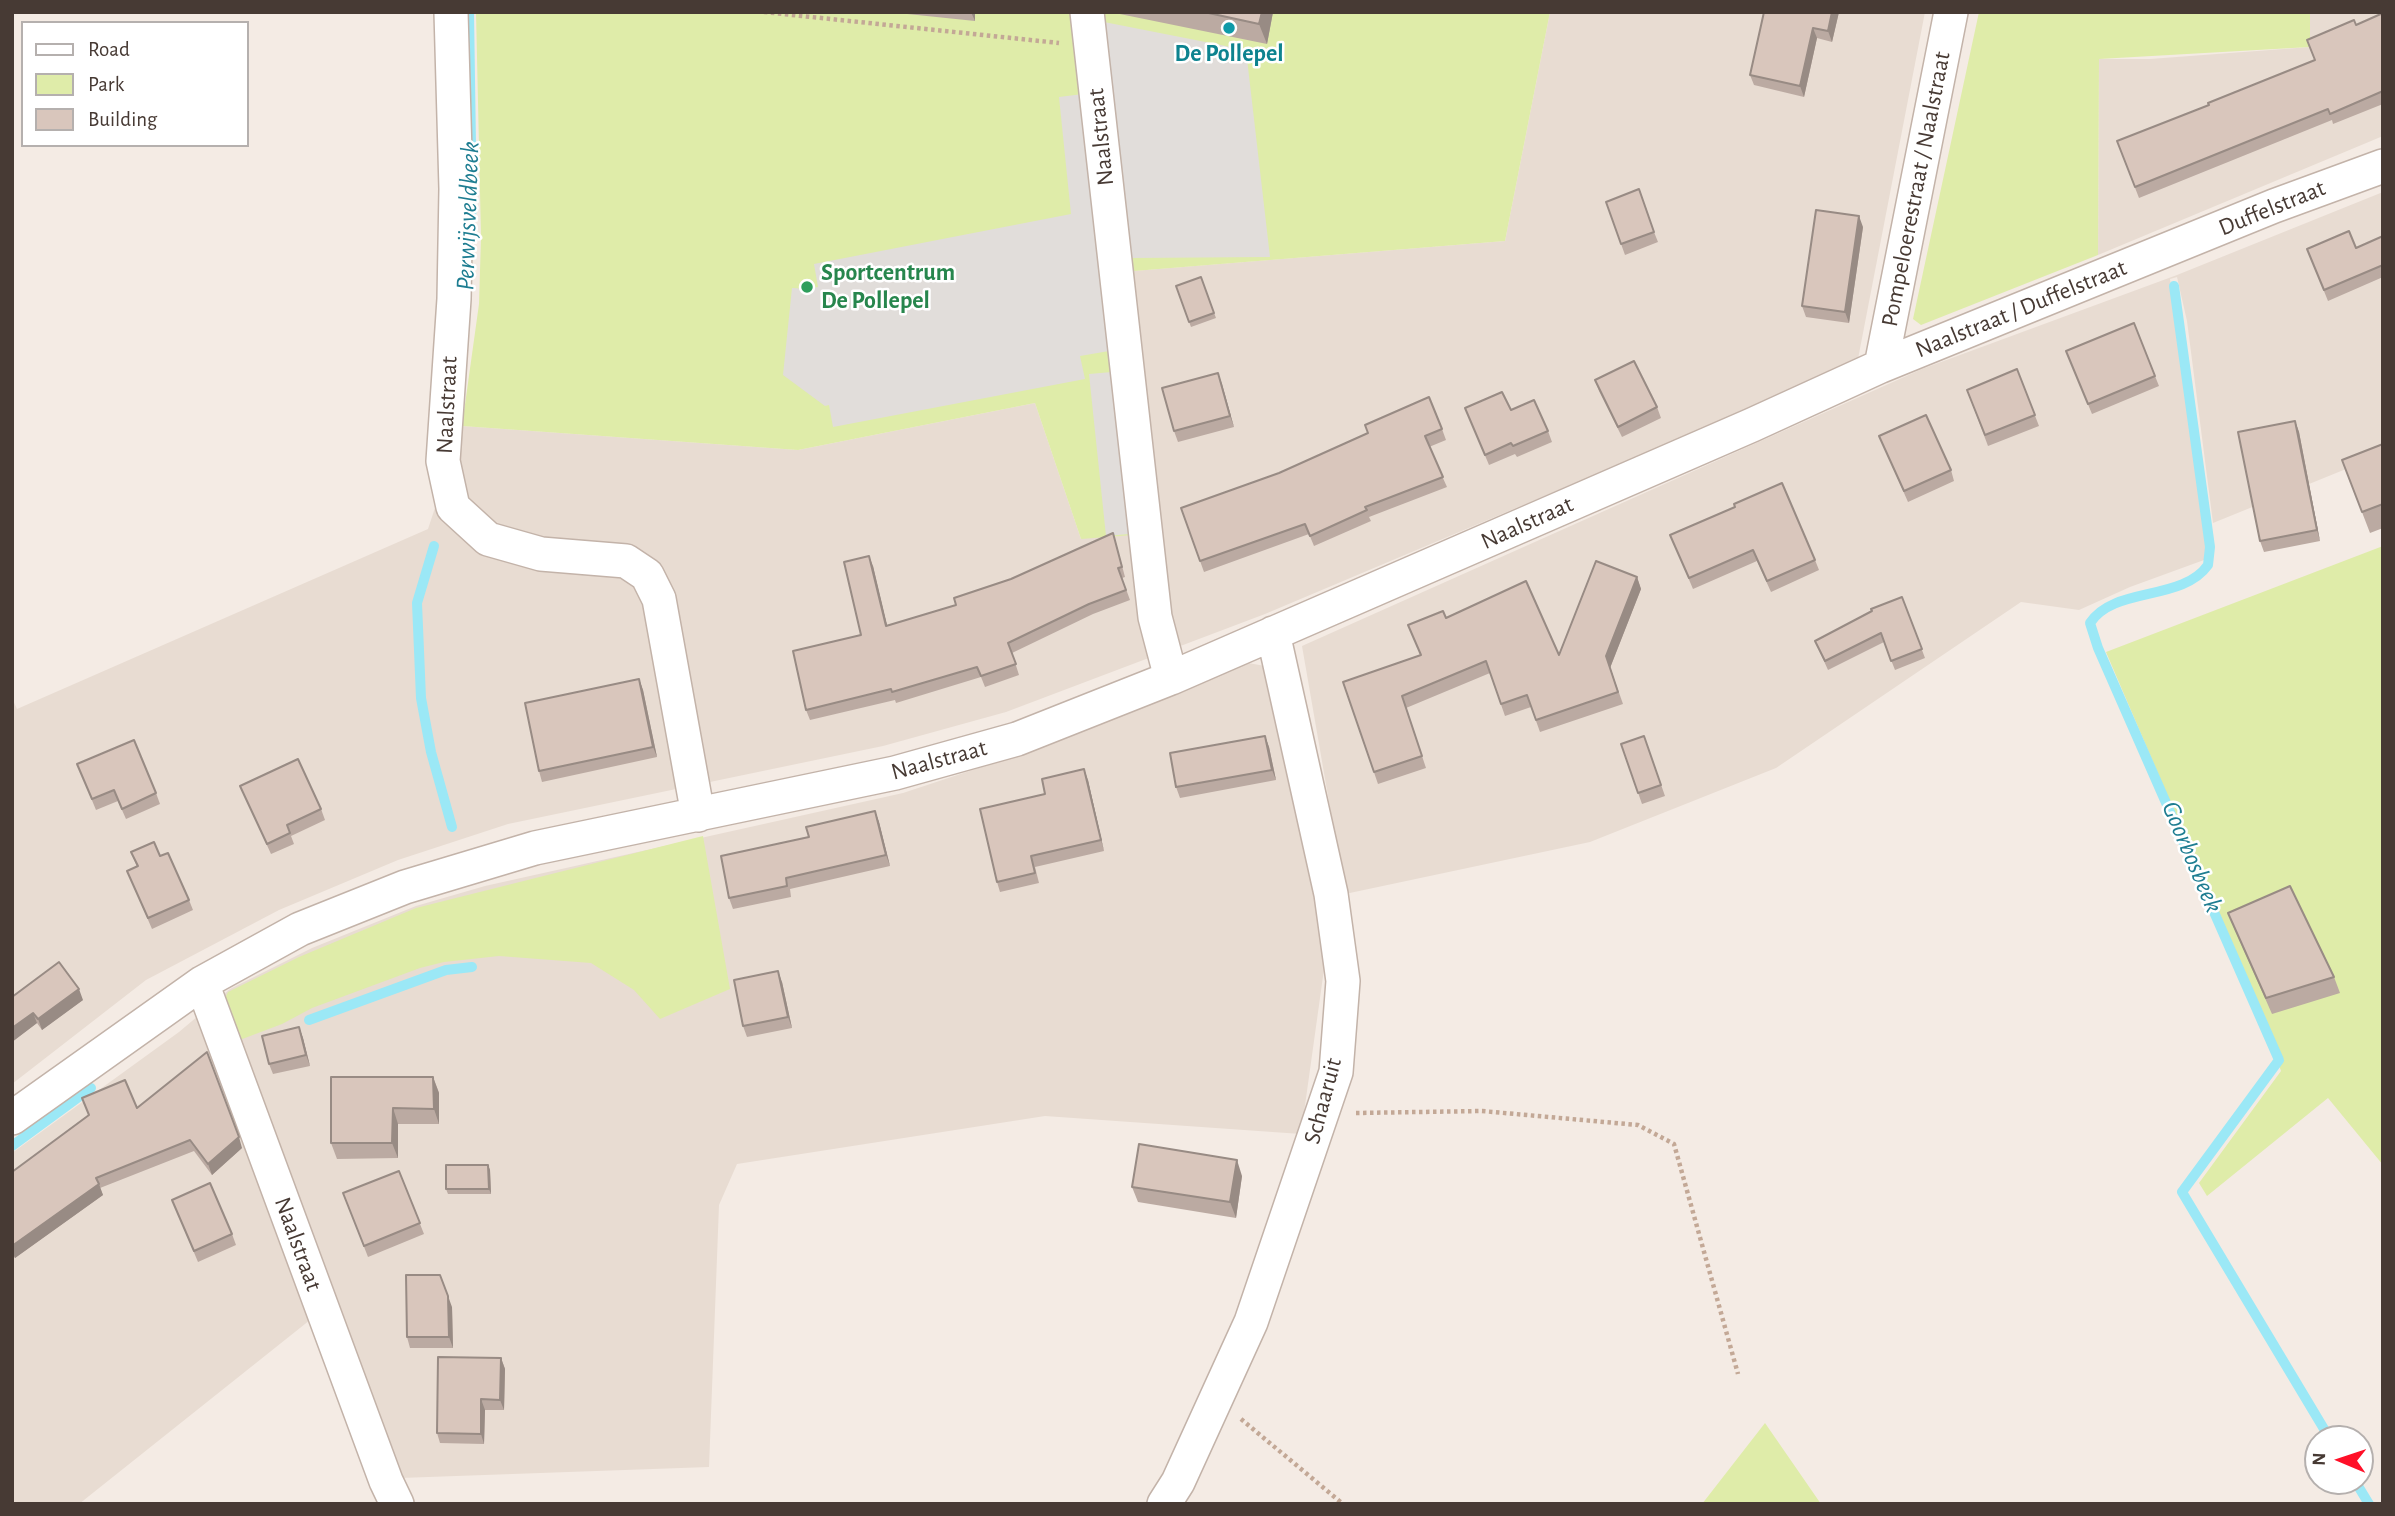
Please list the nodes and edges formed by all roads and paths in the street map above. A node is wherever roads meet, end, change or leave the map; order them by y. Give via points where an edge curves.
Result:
1 (451, 12) edge
2 (764, 12) edge
3 (1087, 12) edge
4 (1951, 12) edge
5 (770, 13) edge
6 (1091, 47) junction
7 (2383, 166) edge
8 (2161, 253) joint
9 (1881, 366) junction
10 (1273, 633) junction
11 (1171, 678) junction
12 (698, 815) junction
13 (202, 983) junction
14 (1322, 1113) junction
15 (12, 1118) edge
16 (1738, 1374) dead end
17 (1217, 1399) junction
18 (397, 1504) edge
19 (1164, 1504) edge
20 (1343, 1504) edge

1 - 12 street, Naalstraat via 456,189 443,461 453,507 488,539 541,554 625,561 647,575 659,599
2 - 5 path
3 - 6 street, Naalstraat
4 - 9 street, Pompeloerestraat / Naalstraat
5 - 6 path
6 - 11 street, Naalstraat via 1155,617
7 - 8 street, Duffelstraat
8 - 9 street, Naalstraat / Duffelstraat
9 - 10 street, Naalstraat
10 - 11 street, Naalstraat
10 - 14 street, Schaaruit via 1331,894 1343,981 1336,1072
11 - 12 street, Naalstraat via 1017,739 895,773
12 - 13 street, Naalstraat via 534,848 405,887 300,929
13 - 15 street, Naalstraat
13 - 18 street, Naalstraat
14 - 16 path via 1482,1111 1638,1125 1674,1144
14 - 17 street, Schaaruit via 1251,1322
17 - 19 street, Schaaruit
17 - 20 path

